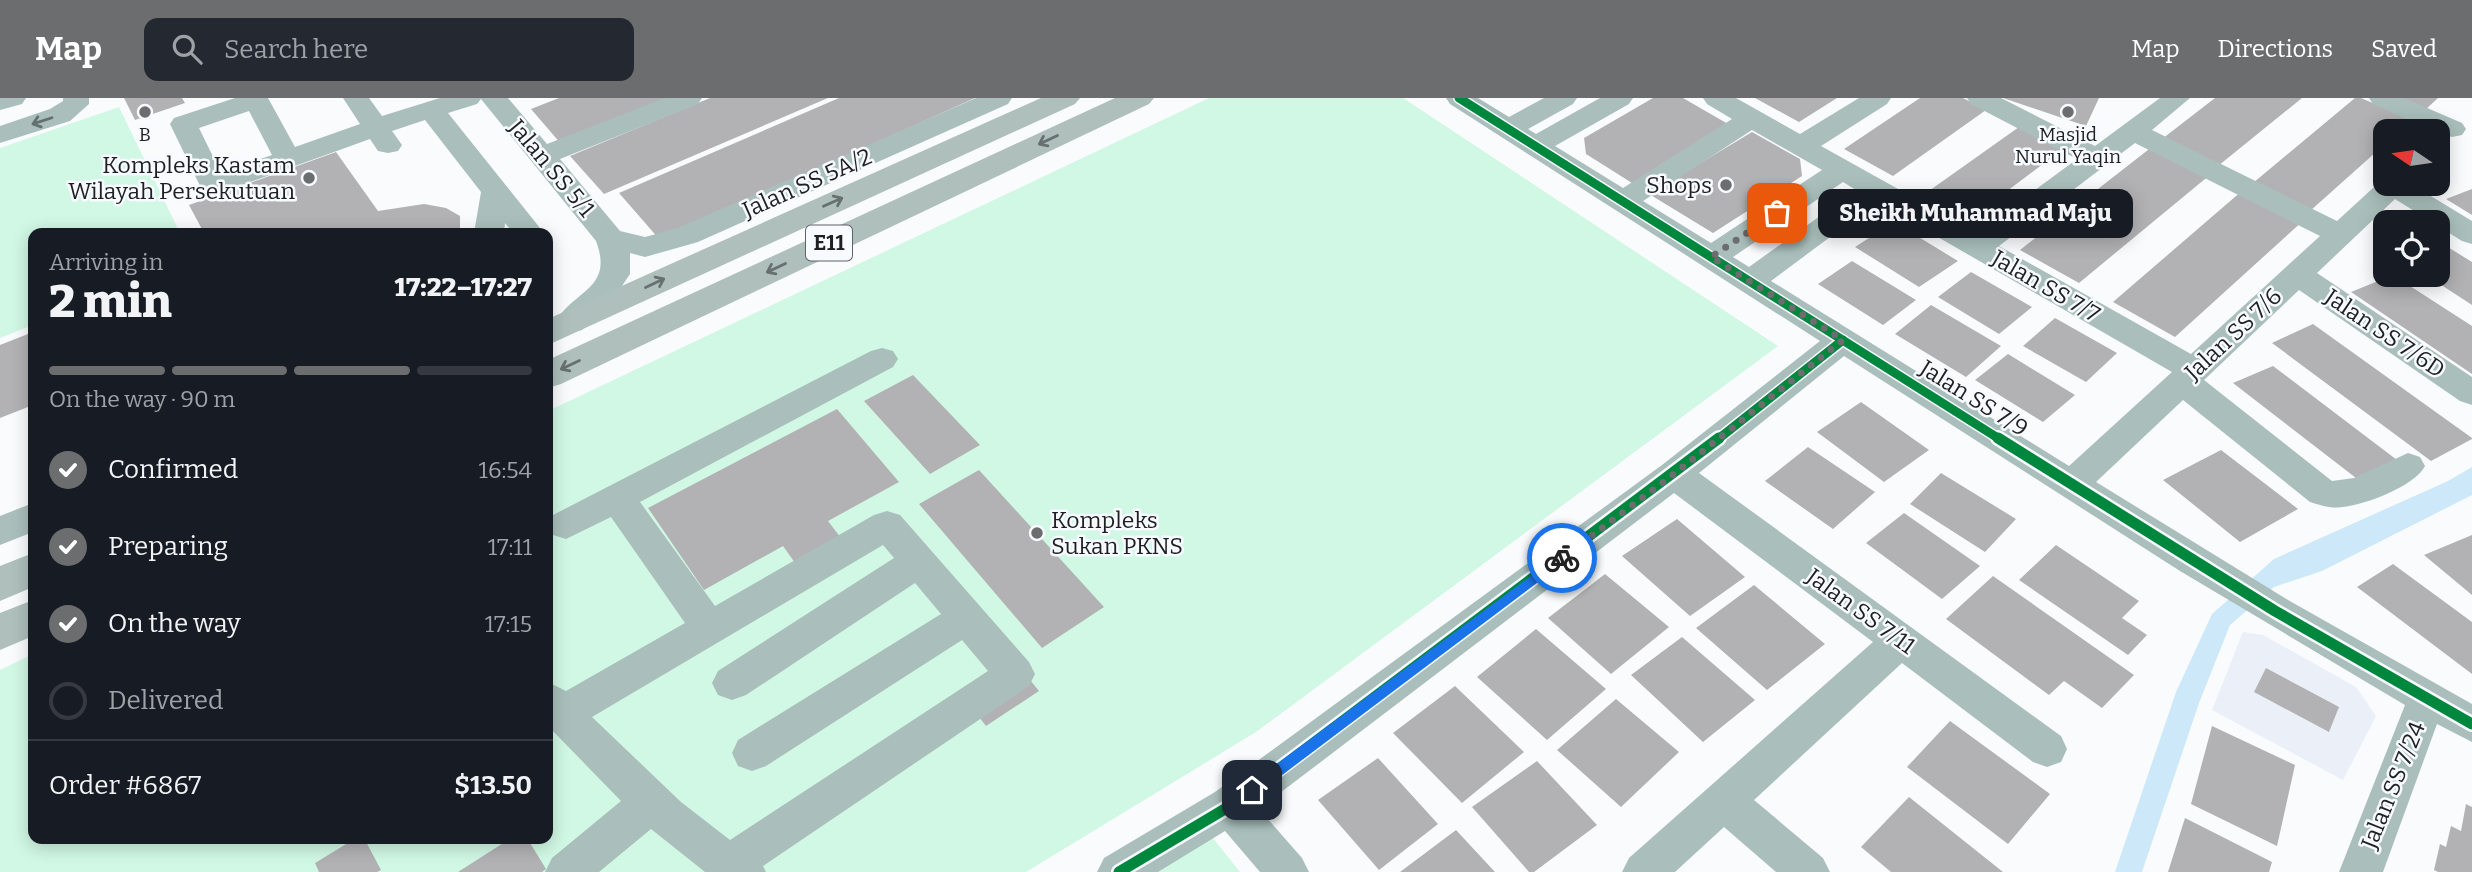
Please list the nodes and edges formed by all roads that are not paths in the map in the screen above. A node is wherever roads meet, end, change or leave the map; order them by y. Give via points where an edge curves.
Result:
1 (13, 98) edge
2 (76, 98) edge
3 (217, 98) edge
4 (356, 98) edge
5 (468, 98) edge
6 (689, 98) edge
7 (1065, 98) edge
8 (1139, 98) edge
9 (1459, 98) edge
10 (1564, 98) edge
11 (1620, 98) edge
12 (1716, 98) edge
13 (1878, 98) edge
14 (1980, 98) edge
15 (2177, 98) edge
16 (2382, 98) edge
17 (991, 99) edge
18 (496, 101) edge
19 (0, 103) edge
20 (174, 111) dead end
21 (438, 118) junction
22 (1752, 118) junction
23 (376, 127) junction
24 (2454, 127) edge
25 (1508, 129) junction
26 (2132, 131) junction
27 (0, 135) edge
28 (1535, 146) junction
29 (1801, 146) junction
30 (542, 156) junction
31 (2096, 158) junction
32 (288, 159) dead end
33 (1842, 170) junction
34 (1876, 189) junction
35 (496, 191) junction
36 (2381, 196) edge
37 (2411, 196) edge
38 (1623, 201) junction
39 (490, 228) edge
40 (525, 228) edge
41 (2339, 234) junction
42 (2472, 234) edge
43 (610, 238) junction
44 (749, 240) junction
45 (1978, 247) junction
46 (1711, 257) junction
47 (2297, 274) junction
48 (1750, 281) junction
49 (559, 328) edge
50 (1843, 340) junction
51 (882, 359) dead end
52 (553, 373) edge
53 (2188, 376) junction
54 (2472, 393) edge
55 (2408, 466) dead end
56 (1674, 474) junction
57 (2072, 484) junction
58 (617, 498) junction
59 (28, 519) edge
60 (566, 525) dead end
61 (0, 531) edge
62 (919, 561) junction
63 (28, 571) edge
64 (0, 584) edge
65 (967, 617) junction
66 (28, 619) edge
67 (710, 628) junction
68 (0, 632) edge
69 (1901, 640) junction
70 (732, 683) dead end
71 (2427, 699) junction
72 (555, 707) edge
73 (2472, 724) edge
74 (2047, 749) dead end
75 (752, 753) dead end
76 (1723, 800) junction
77 (653, 801) junction
78 (1230, 806) junction
79 (737, 868) edge
80 (567, 872) edge
81 (1119, 872) edge
82 (1287, 872) edge
83 (1644, 872) edge
84 (1808, 872) edge
85 (2361, 872) edge

1 - 19 street
2 -> 27 street via 76,104 60,115
3 - 20 street
4 - 23 street
5 - 21 street
6 - 30 street
44 -> 7 highway, E11
8 -> 52 highway, E11
9 - 25 street, Jalan SS 7/9
10 - 25 street
11 - 28 street
12 - 22 street, Jalan SS 7/7
13 - 29 street
14 - 31 street
15 - 26 street
16 - 24 street
17 - 43 street, Jalan SS 5A/2 via 688,235 645,247
18 - 21 street
18 - 30 street, Jalan SS 5/1
21 - 23 street via 388,146
21 - 35 street
22 - 29 street, Jalan SS 7/7
22 - 38 street
23 - 32 street
25 - 28 street, Jalan SS 7/9
26 - 31 street
26 - 41 street
28 - 38 street, Jalan SS 7/9
29 - 33 street, Jalan SS 7/7
30 - 43 street, Jalan SS 5/1
31 - 45 street
33 - 34 street, Jalan SS 7/7
33 - 46 street
34 - 45 street, Jalan SS 7/7
34 - 48 street
35 - 39 street
35 - 40 street
36 - 41 street, Jalan SS 7/6
37 - 42 street
38 - 46 street, Jalan SS 7/9
41 - 47 street, Jalan SS 7/6
43 - 44 street, Jalan SS 5/1 via 654,256 695,253
43 - 49 street, Jalan SS 5/1 via 618,263 614,277
49 -> 44 highway, E11
45 - 53 street, Jalan SS 7/7
46 - 48 street, Jalan SS 7/9
47 - 53 street, Jalan SS 7/6
47 - 54 street, Jalan SS 7/6D
48 - 50 street, Jalan SS 7/9
50 - 56 street
50 - 57 street, Jalan SS 7/9
51 - 58 street
53 - 55 street, Jalan SS 7/7 via 2322,492 2347,494
53 - 57 street, Jalan SS 7/6
56 - 69 street, Jalan SS 7/11
56 - 78 street
57 - 71 street, Jalan SS 7/9
58 - 60 street
58 - 67 street
59 - 61 street
62 - 65 street
62 - 67 street via 887,525
62 - 70 street
63 - 64 highway
65 - 75 street
65 - 79 street via 1015,674
66 - 68 highway
67 - 72 street
69 - 74 street, Jalan SS 7/11
69 - 76 street
71 - 73 street, Jalan SS 7/9
71 - 85 street, Jalan SS 7/24
72 - 77 street
76 - 83 street
76 - 84 street
77 - 79 street
77 - 80 street
78 - 81 street
78 - 82 street

